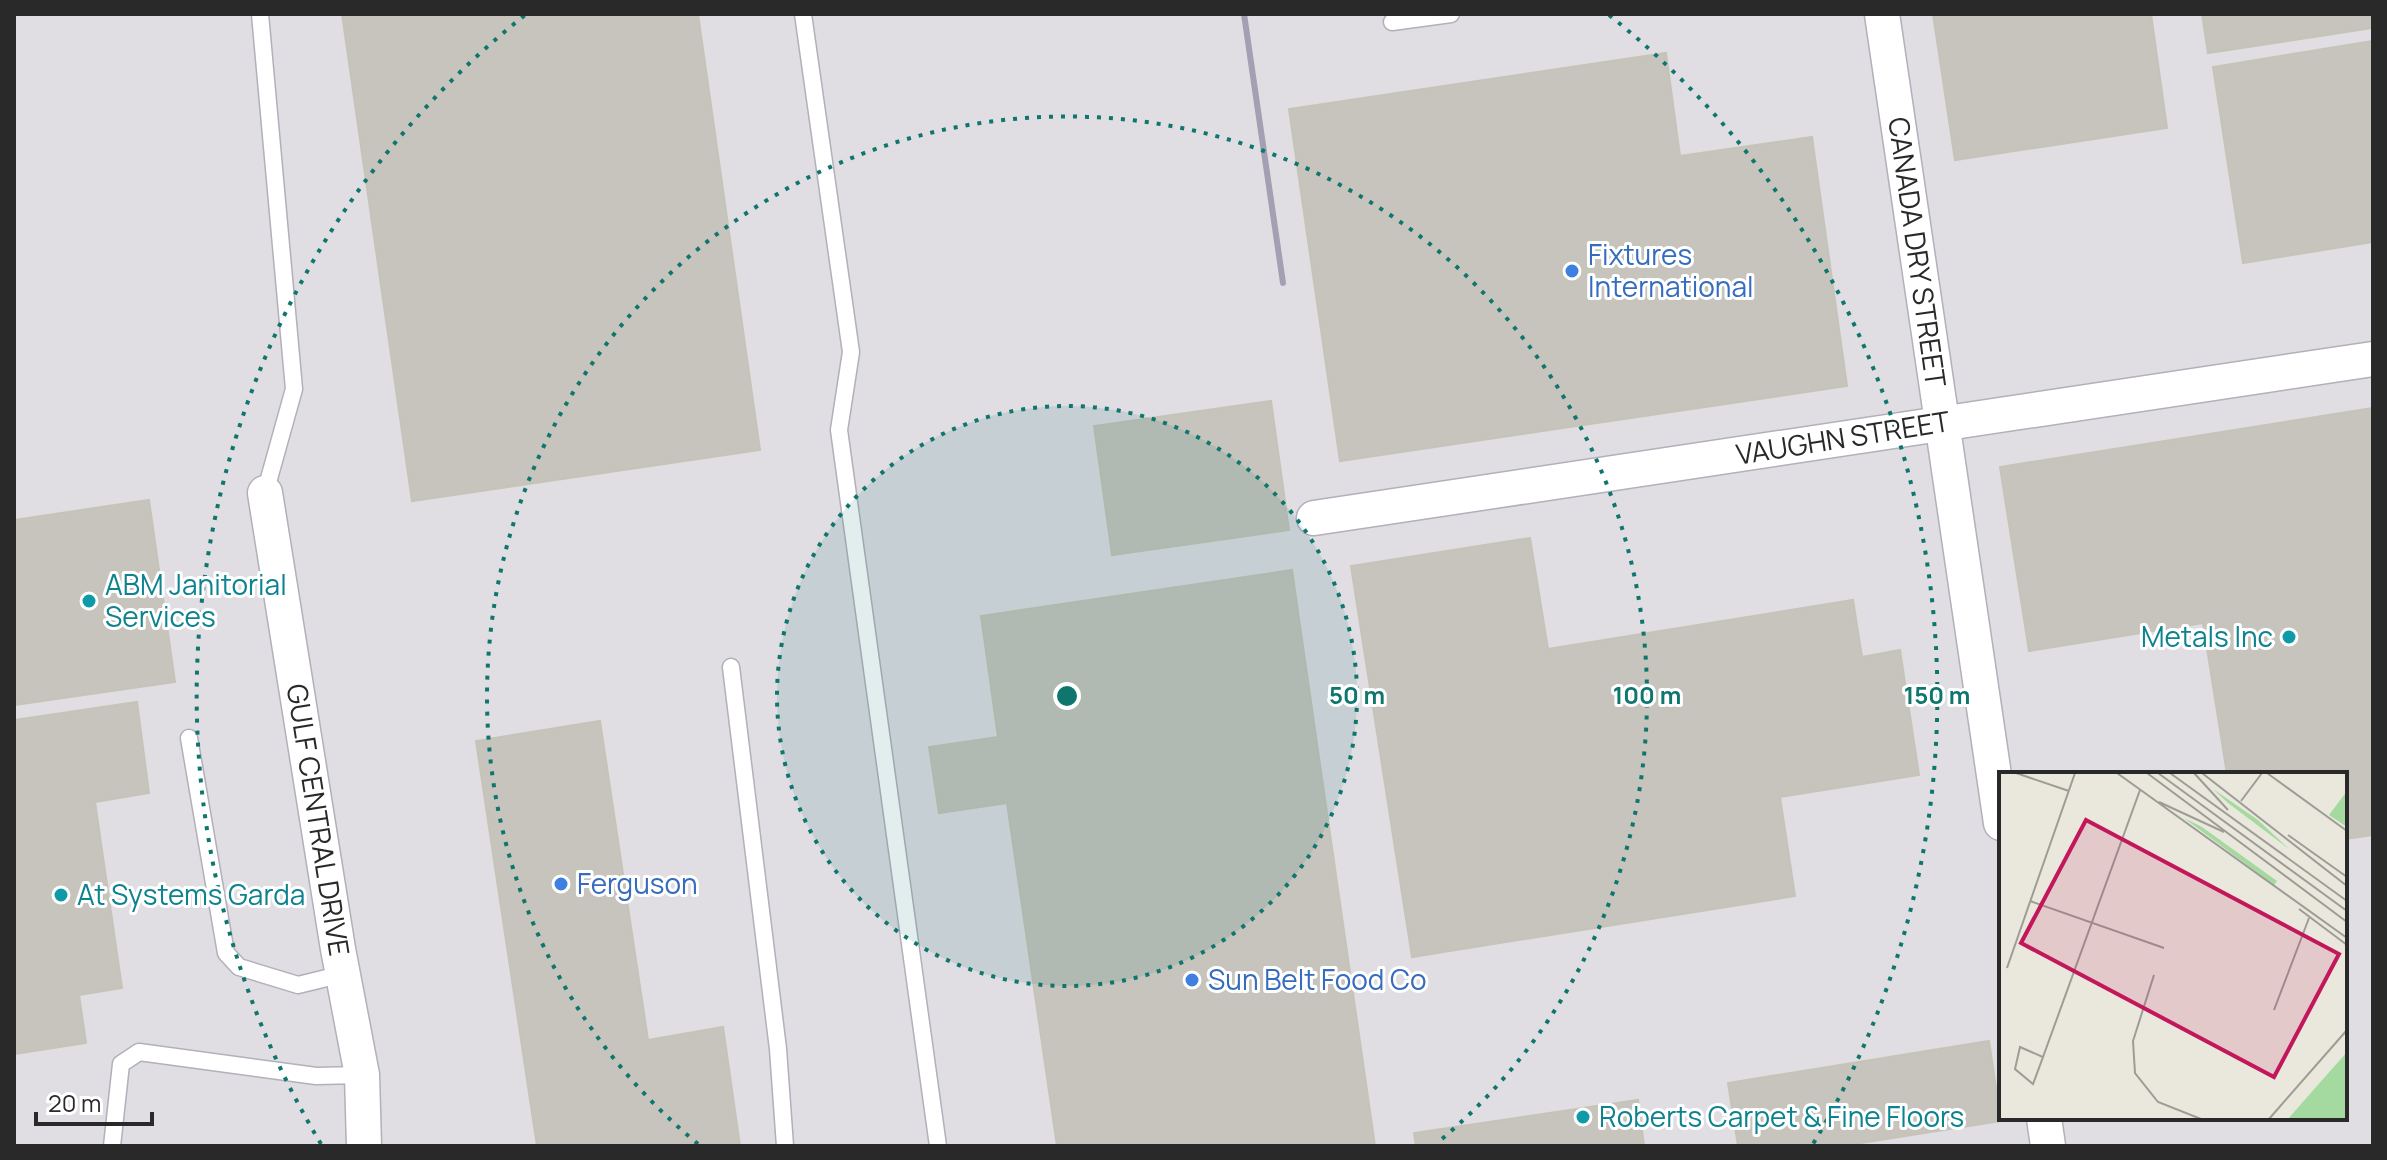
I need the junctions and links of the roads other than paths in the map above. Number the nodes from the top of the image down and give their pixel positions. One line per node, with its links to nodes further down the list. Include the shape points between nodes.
1 (260, 14): 8 (lane, via 294,389)
2 (803, 14): 19 (lane, via 851,352 839,430)
3 (1451, 14): 5 (lane)
4 (1882, 14): 7 (street, CANADA DRY STREET)
5 (1392, 22)
6 (2373, 359): 7 (street, VAUGHN STREET)
7 (1942, 423): 9 (street, VAUGHN STREET); 12 (street, CANADA DRY STREET)
8 (265, 493): 13 (street, GULF CENTRAL DRIVE)
9 (1314, 518)
10 (731, 667): 18 (lane)
11 (189, 738): 13 (lane, via 226,953 239,967 298,985)
12 (1999, 809)
13 (343, 974): 14 (street, GULF CENTRAL DRIVE)
14 (362, 1075): 16 (lane, via 316,1076 139,1052 121,1064); 17 (street, GULF CENTRAL DRIVE)
15 (2044, 1120): 20 (street)
16 (112, 1146)
17 (364, 1146)
18 (785, 1146)
19 (938, 1146)
20 (2048, 1146)

